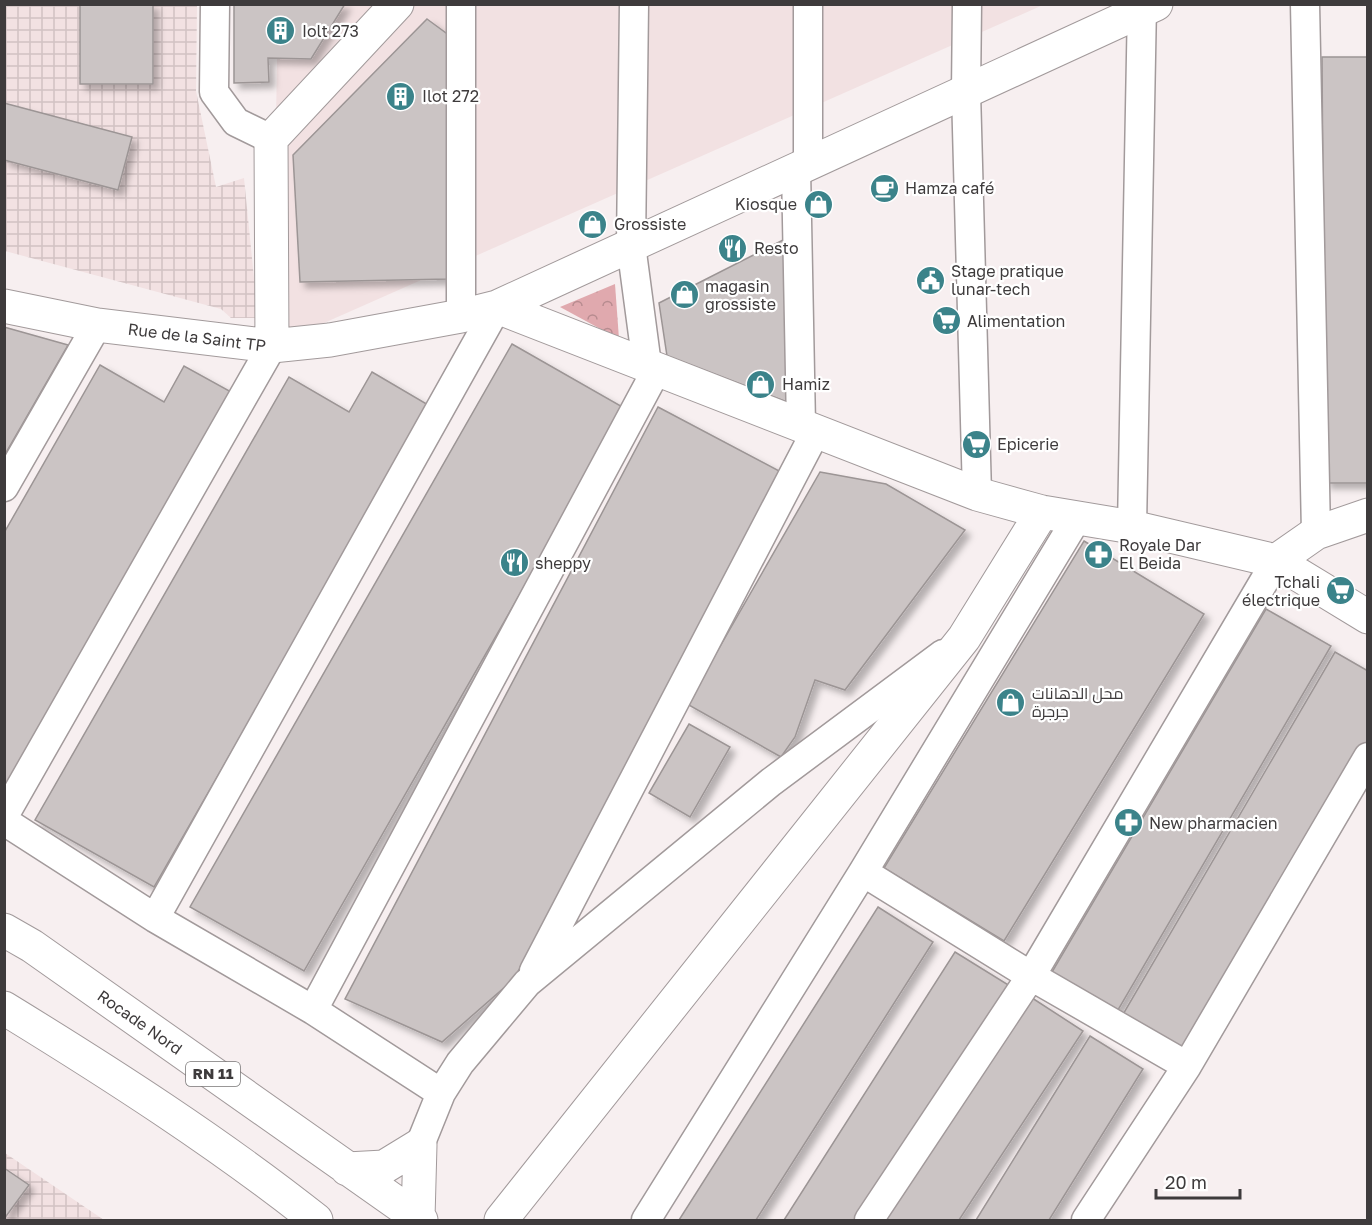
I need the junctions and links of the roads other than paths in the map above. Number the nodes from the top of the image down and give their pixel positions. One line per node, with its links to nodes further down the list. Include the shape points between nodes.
1 (215, 4): 10 (street, via 214,92 236,122)
2 (397, 4): 10 (main road)
3 (461, 4): 15 (street)
4 (634, 4): 12 (street)
5 (808, 4): 11 (street)
6 (967, 4): 9 (street)
7 (1305, 4): 26 (street)
8 (1147, 7): 9 (main road, Rue de la Saint TP); 25 (street)
9 (966, 92): 11 (main road, Rue de la Saint TP); 21 (street)
10 (271, 139): 17 (main road)
11 (802, 167): 12 (main road, Rue de la Saint TP); 19 (street)
12 (631, 245): 14 (main road, Rue de la Saint TP); 18 (street)
13 (4, 306): 16 (main road, Rue de la Saint TP)
14 (496, 307): 15 (main road, Rue de la Saint TP); 18 (main road); 34 (street)
15 (461, 316): 17 (main road, Rue de la Saint TP, via 330,340)
16 (97, 325): 17 (main road, Rue de la Saint TP); 20 (street)
17 (273, 346): 31 (street)
18 (652, 367): 19 (main road); 39 (street)
19 (809, 428): 21 (main road); 37 (street)
20 (4, 488)
21 (978, 494): 22 (main road)
22 (1042, 512): 24 (main road); 29 (main road)
23 (1368, 516): 26 (main road)
24 (1077, 518): 25 (main road); 33 (street)
25 (1132, 527): 27 (main road)
26 (1316, 534): 27 (main road)
27 (1276, 561): 28 (main road); 36 (street)
28 (1368, 617)
29 (964, 638): 37 (street, via 771,782); 46 (main road)
30 (1368, 757): 40 (street)
31 (4, 816)
32 (4, 821): 34 (street)
33 (862, 872): 36 (street); 47 (street)
34 (155, 918): 39 (street)
35 (4, 930): 43 (main road, Rocade Nord / RN 11, via 33,946)
36 (1032, 976): 40 (street); 48 (street)
37 (527, 984): 41 (street, via 460,1064)
38 (4, 1008): 45 (main road, via 273,1187)
39 (313, 1010): 41 (street)
40 (1186, 1066): 49 (street)
41 (441, 1093): 42 (street)
42 (420, 1145): 43 (main road, via 384,1167); 44 (main road)
43 (347, 1169): 44 (main road, Rocade Nord / RN 11)
44 (419, 1219)
45 (316, 1221)
46 (501, 1221)
47 (646, 1221)
48 (870, 1221)
49 (1086, 1221)

